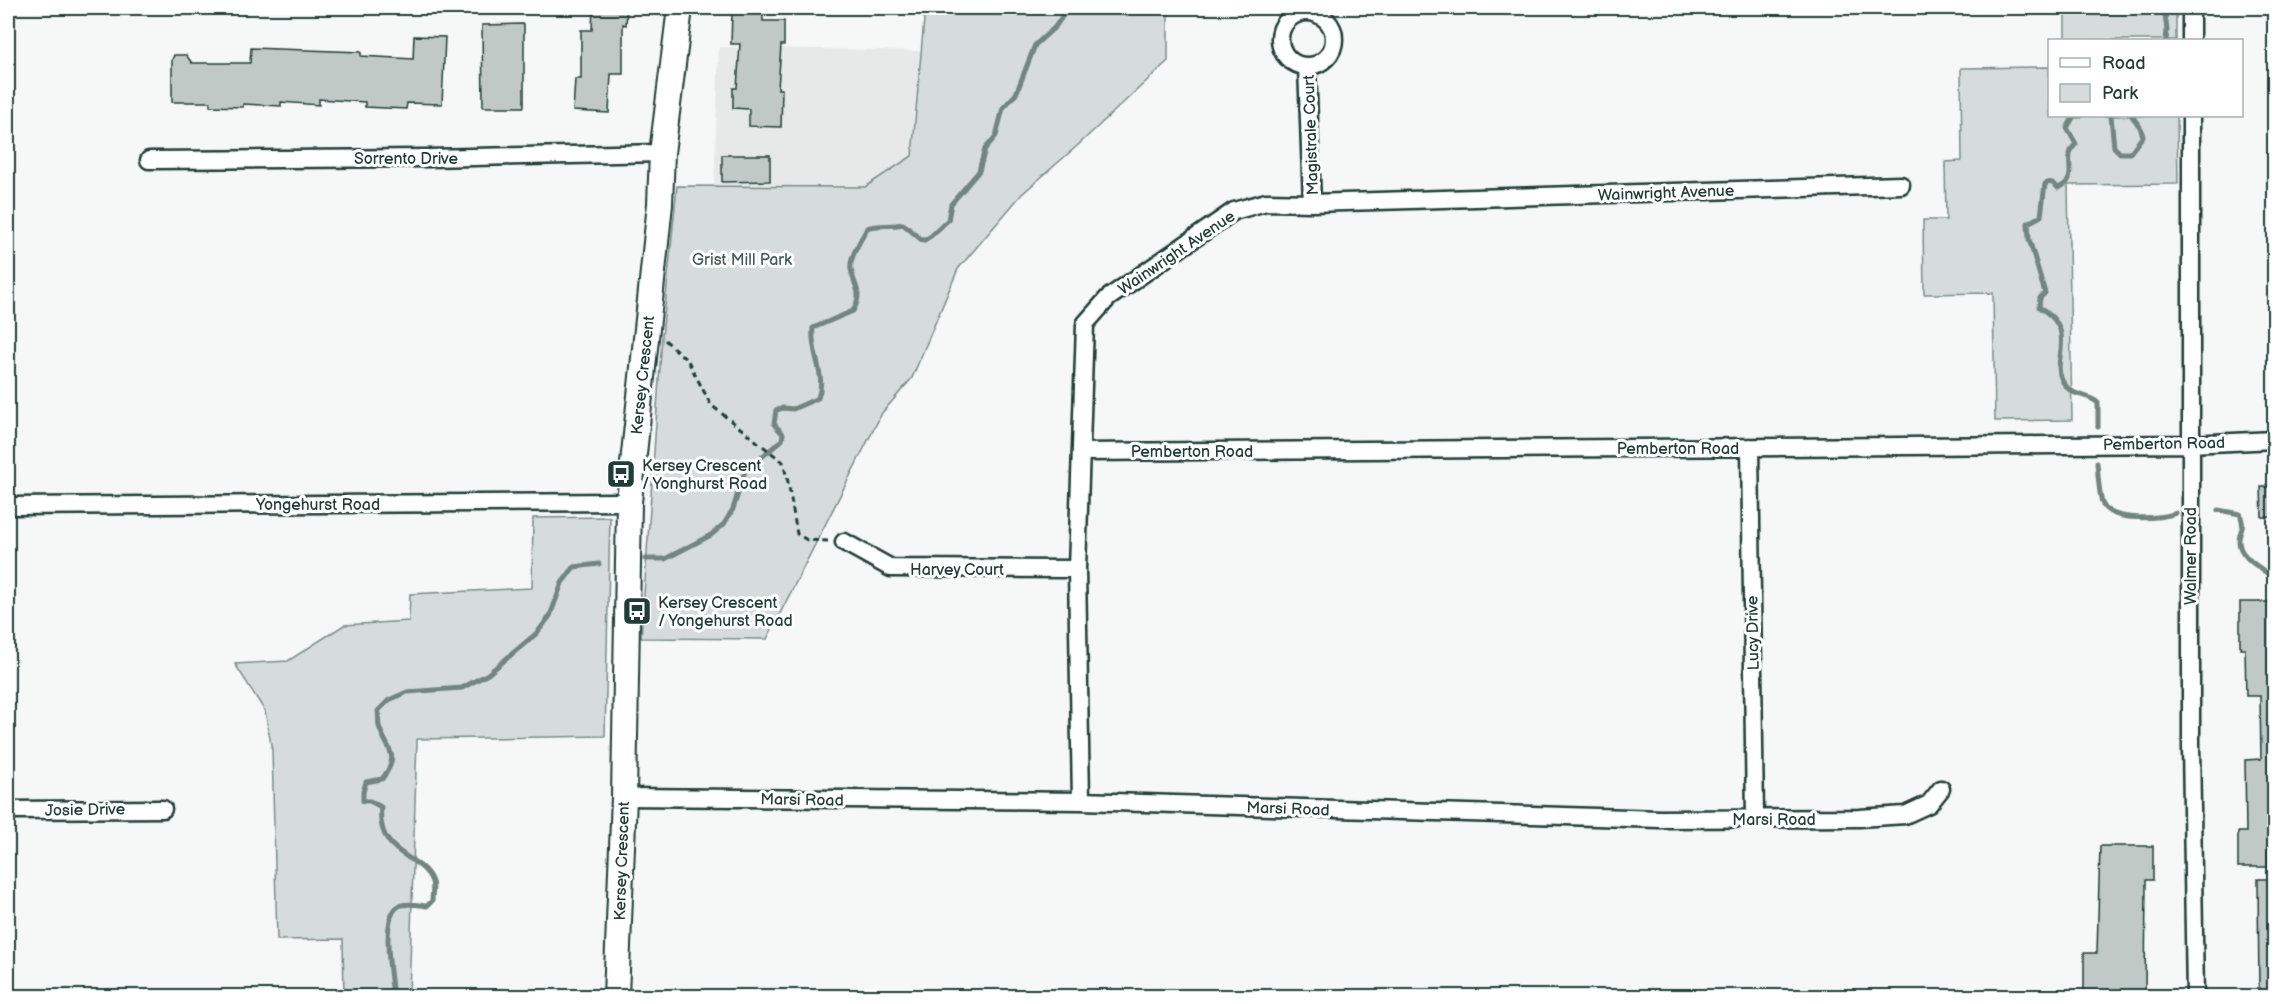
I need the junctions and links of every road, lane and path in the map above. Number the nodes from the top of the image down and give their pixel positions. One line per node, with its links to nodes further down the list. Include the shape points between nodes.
1 (680, 8): 6 (street, Kersey Crescent)
2 (2191, 8): 3 (street)
3 (2191, 39)
4 (1307, 66): 9 (street, Magistrale Court)
5 (2191, 117): 12 (street, Walmer Road)
6 (662, 153): 7 (street, Sorrento Drive); 15 (street, Kersey Crescent)
7 (149, 160)
8 (1901, 185): 9 (street, Wainwright Avenue)
9 (1312, 203): 14 (street, Wainwright Avenue, via 1266,202 1234,211 1108,298 1085,324)
10 (662, 338): 17 (path, via 687,361 711,405 783,462 797,534 807,540)
11 (2274, 440): 12 (street, Pemberton Road)
12 (2190, 444): 13 (street, Pemberton Road); 26 (street, Walmer Road)
13 (1750, 447): 14 (street, Pemberton Road); 24 (street, Lucy Drive)
14 (1082, 452): 18 (street, Wainwright Avenue)
15 (629, 502): 16 (street, Yongehurst Road); 20 (street, Kersey Crescent)
16 (8, 506)
17 (844, 542): 18 (street, Harvey Court, via 891,568)
18 (1077, 569): 21 (street, Wainwright Avenue)
19 (1941, 789): 24 (street, Marsi Road, via 1929,804 1905,815)
20 (624, 797): 21 (street, Marsi Road); 25 (street, Kersey Crescent)
21 (1081, 801): 24 (street, Marsi Road)
22 (163, 809): 23 (street, Josie Drive)
23 (8, 810)
24 (1755, 819)
25 (616, 996)
26 (2195, 996)

